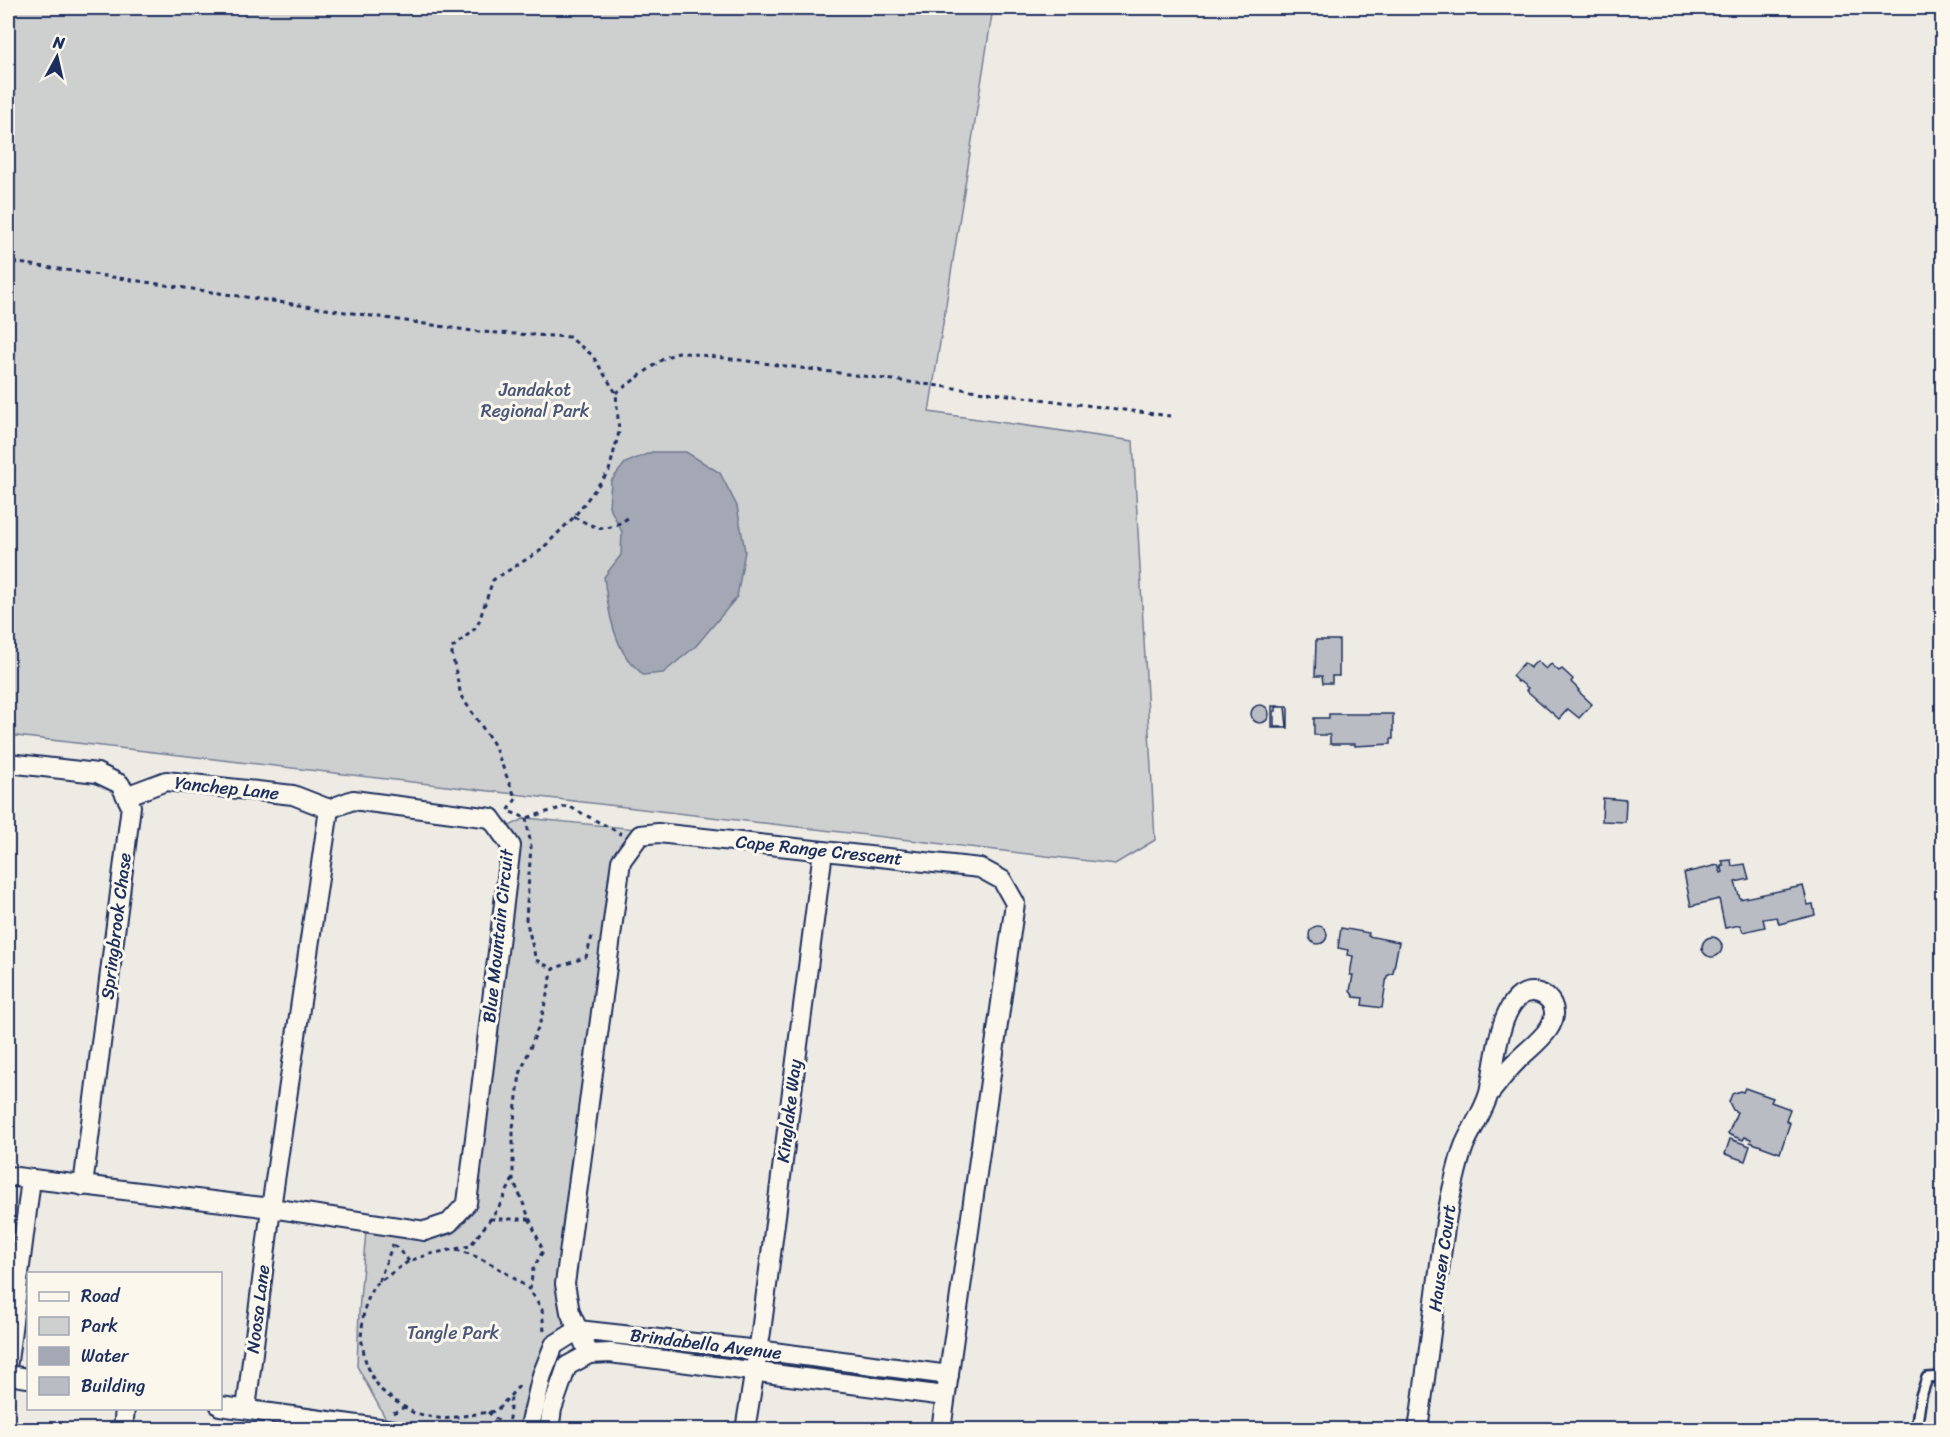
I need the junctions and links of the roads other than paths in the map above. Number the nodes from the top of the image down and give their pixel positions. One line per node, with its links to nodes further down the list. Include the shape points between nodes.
1 (8, 763): 2 (street, via 97,773 120,784)
2 (126, 796): 3 (street, Yanchep Lane, via 166,781 293,795); 8 (street, Springbrook Chase, via 131,806)
3 (329, 809): 9 (street); 9 (street, Blue Mountain Circuit, via 353,800 490,818 511,846 467,1203 449,1223 425,1231)
4 (823, 851): 10 (street, Cape Range Crescent, via 658,833 640,835 621,861 566,1284 570,1312); 11 (street, Kinglake Way); 16 (street, Cape Range Crescent, via 980,868 1002,880 1015,903)
5 (1489, 1094): 5 (street, Hausen Court, via 1552,1022 1554,1009 1540,993 1521,995 1510,1010 1497,1042); 30 (street, Hausen Court, via 1463,1148 1453,1186)
6 (8, 1176): 7 (street, Blue Mountain Circuit)
7 (31, 1179): 8 (street, Blue Mountain Circuit); 13 (street)
8 (83, 1186): 9 (street, Blue Mountain Circuit)
9 (271, 1208): 21 (street, Noosa Lane)
10 (578, 1329): 11 (street, Brindabella Avenue); 12 (street, Cape Range Crescent); 26 (street, via 554,1345 542,1375)
11 (758, 1350): 14 (street, Kinglake Way); 16 (street, Brindabella Avenue)
12 (589, 1353): 14 (street, Brindabella Avenue); 27 (street, via 567,1366)
13 (8, 1361)
14 (754, 1372): 19 (street, Brindabella Avenue); 28 (street, Kinglake Way)
15 (8, 1375): 18 (street)
16 (949, 1375): 19 (street, Cape Range Crescent)
17 (1942, 1377): 31 (lane, via 1927,1378)
18 (27, 1378)
19 (945, 1396): 29 (street, Cape Range Crescent)
20 (222, 1406): 21 (street)
21 (246, 1409): 23 (street)
22 (125, 1410): 24 (street)
23 (335, 1425): 25 (street)
24 (123, 1430)
25 (394, 1430)
26 (529, 1430)
27 (549, 1430)
28 (745, 1430)
29 (941, 1430)
30 (1418, 1430)
31 (1916, 1430)

